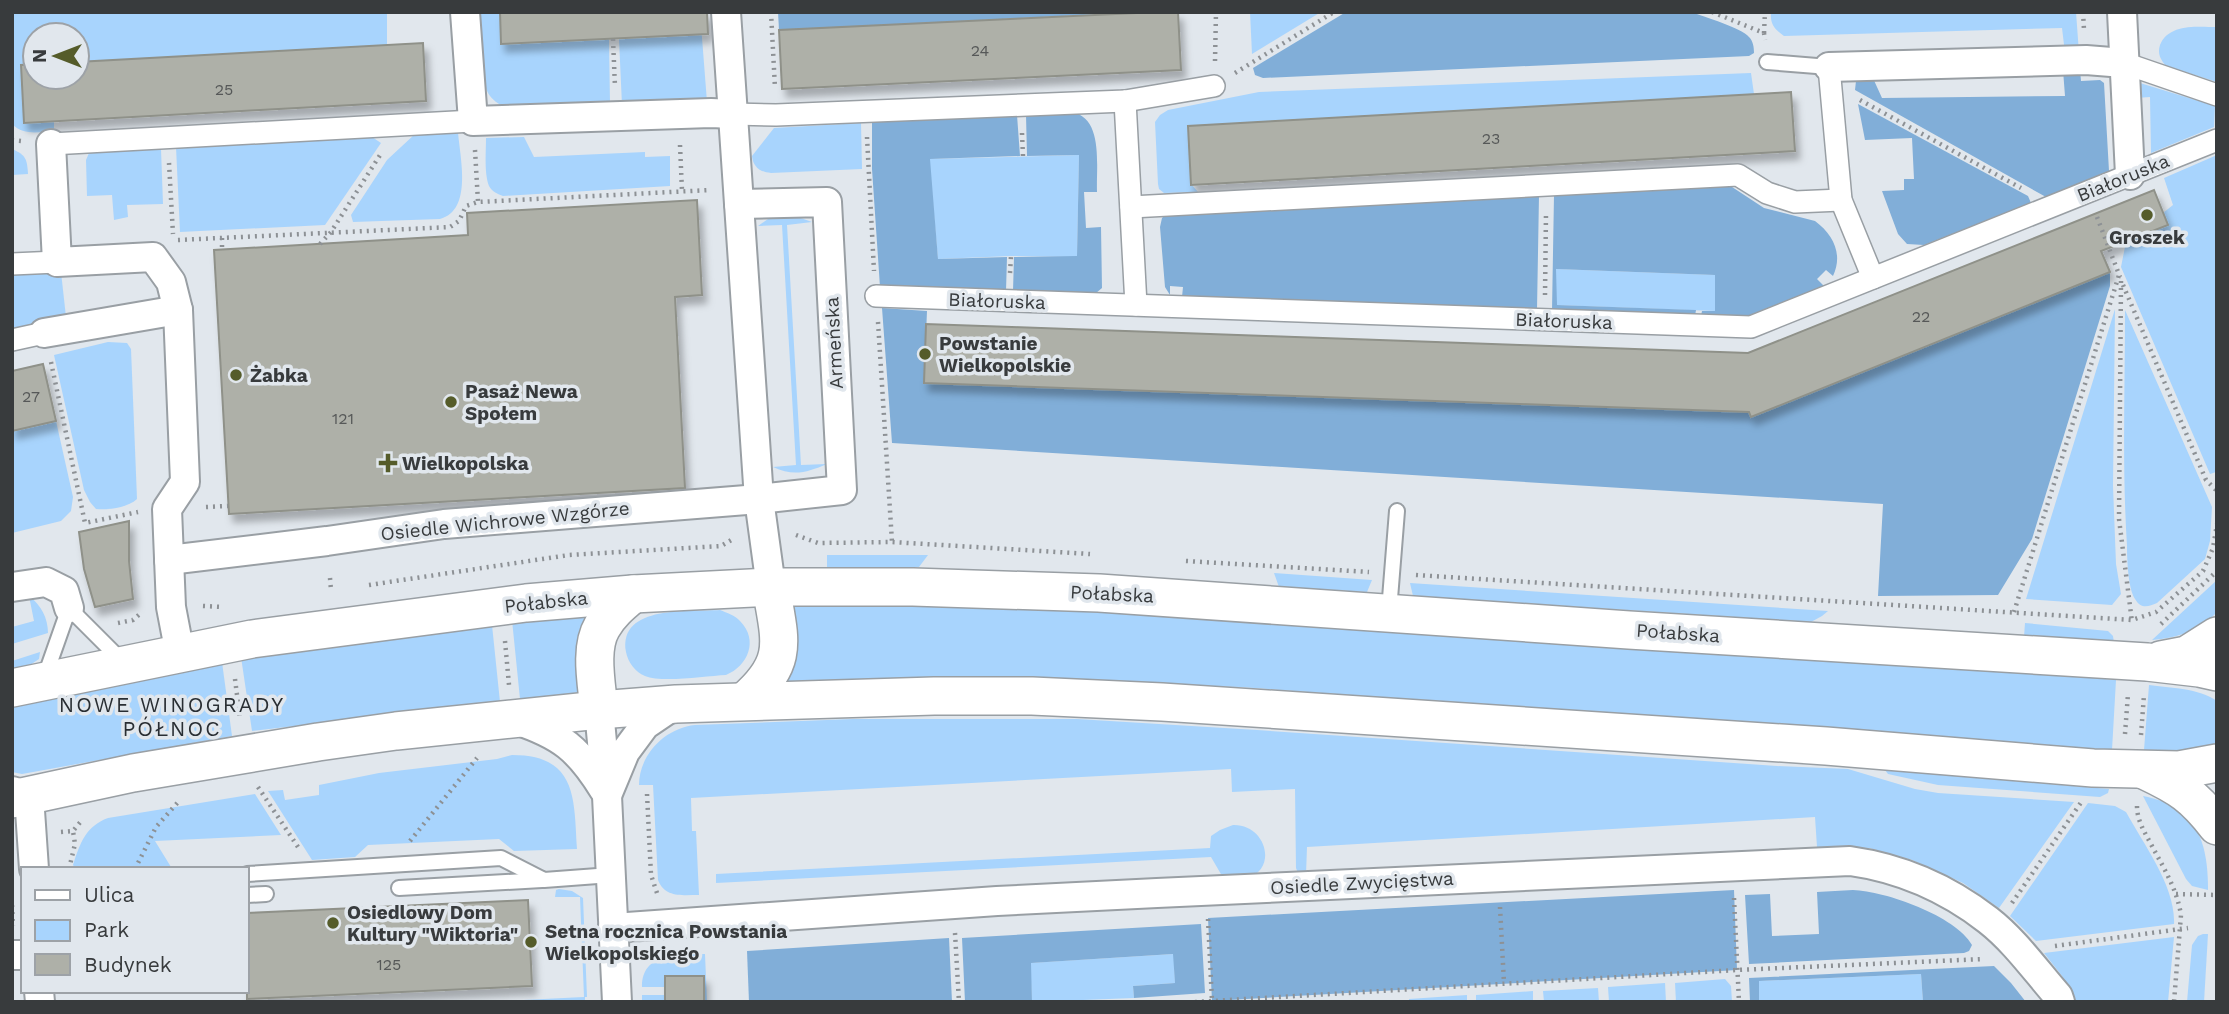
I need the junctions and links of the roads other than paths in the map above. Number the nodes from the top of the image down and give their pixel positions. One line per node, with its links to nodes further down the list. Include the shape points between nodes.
1 (464, 12): 11 (street)
2 (726, 12): 10 (street)
3 (2122, 12): 5 (street)
4 (1767, 62): 6 (lane)
5 (2124, 62): 6 (street); 8 (street); 14 (street)
6 (1829, 75): 15 (street)
7 (1214, 86): 9 (street)
8 (2217, 95)
9 (1125, 102): 10 (street); 17 (street)
10 (733, 114): 11 (street); 16 (street)
11 (473, 121): 13 (street)
12 (2217, 140): 14 (street, Białoruska)
13 (51, 144): 18 (street)
14 (2130, 175): 20 (street, Białoruska)
15 (1841, 200): 17 (street, via 1795,202 1767,193 1738,175); 20 (street)
16 (739, 204): 26 (street); 26 (street, Armeńska, via 827,202 842,490)
17 (1131, 207): 22 (street)
18 (57, 262): 19 (street); 23 (street, via 153,257 171,282)
19 (12, 264)
20 (1873, 278): 22 (street, Białoruska, via 1751,327)
21 (876, 296): 22 (street, Białoruska)
22 (1136, 306)
23 (178, 310): 24 (street); 28 (street, via 185,482 167,509)
24 (44, 333): 25 (street)
25 (12, 340)
26 (759, 499): 28 (street, Osiedle Wichrowe Wzgórze, via 444,524); 30 (street)
27 (1397, 510): 33 (lane)
28 (169, 560): 35 (street)
29 (12, 587): 32 (street, via 46,582 64,591)
30 (771, 587): 31 (street, Połabska); 33 (street, Połabska, via 1099,593); 40 (street, via 780,643 776,666)
31 (633, 594): 35 (street, Połabska, via 526,603); 43 (street, via 601,629 596,654)
32 (69, 608): 37 (lane); 39 (lane)
33 (1389, 612): 36 (street, Połabska)
34 (2217, 636): 36 (street, via 2187,655)
35 (180, 654): 37 (street, Połabska)
36 (2140, 662): 38 (street, Połabska)
37 (125, 664): 39 (street, Połabska)
38 (2217, 672)
39 (21, 687)
40 (745, 701): 42 (street); 45 (street, via 1032,696 1162,702)
41 (511, 704): 43 (street); 46 (street); 47 (street, via 564,741 589,765)
42 (676, 704): 43 (street); 47 (street, via 645,725 625,752)
43 (599, 710): 47 (street)
44 (2217, 763): 45 (street, via 2179,770)
45 (2132, 769): 48 (street, via 2173,784 2199,803)
46 (18, 795): 49 (street)
47 (607, 796): 51 (street)
48 (2217, 826)
49 (34, 867)
50 (248, 874): 52 (lane, via 501,858)
51 (611, 875): 52 (lane); 56 (street)
52 (544, 880): 53 (lane)
53 (399, 888)
54 (266, 894): 55 (lane)
55 (248, 895)
56 (613, 929): 57 (street); 58 (street, Osiedle Zwycięstwa, via 1103,895 1850,861 1906,875 1949,894 1990,921)
57 (617, 1002)
58 (2060, 1002)

